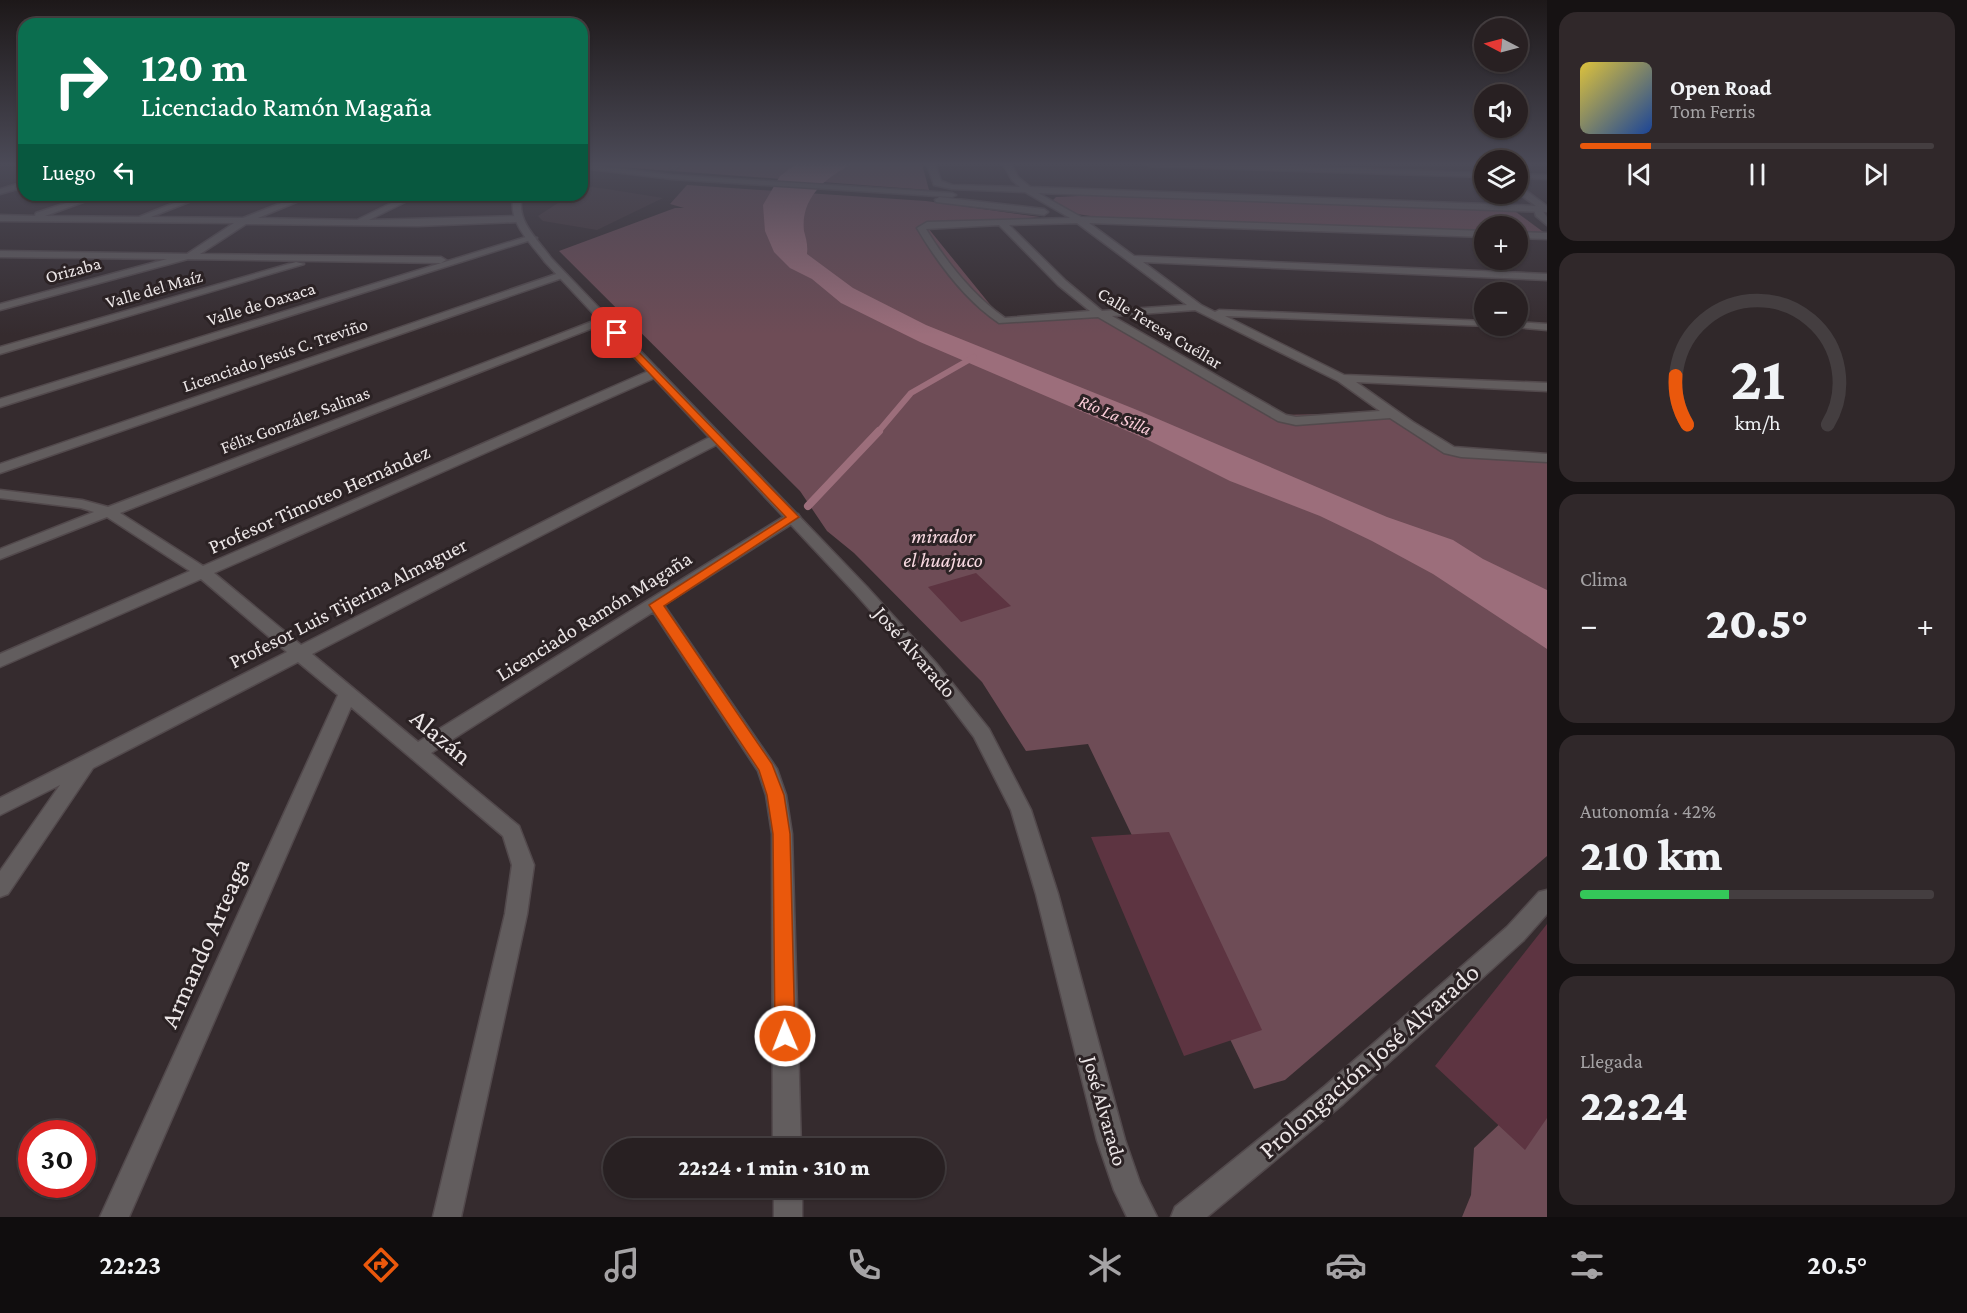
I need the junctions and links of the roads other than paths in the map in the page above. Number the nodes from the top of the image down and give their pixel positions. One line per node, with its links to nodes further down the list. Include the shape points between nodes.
1 (221, 221): 2 (street)
2 (244, 221): 9 (street); 16 (street)
3 (357, 221): 9 (street)
4 (499, 221): 9 (street)
5 (520, 221): 14 (street, José Alvarado)
6 (1019, 221): 10 (street)
7 (1080, 221): 19 (street)
8 (1166, 221): 11 (street)
9 (354, 222)
10 (1001, 222): 27 (street, Calle Teresa Cuéllar); 27 (street, via 922,226 922,230 981,302 1003,321)
11 (1474, 234)
12 (1528, 235): 13 (street)
13 (1547, 236)
14 (532, 238): 18 (street, Valle de Oaxaca); 20 (street, José Alvarado)
15 (0, 254): 16 (street)
16 (190, 256): 17 (street); 23 (street, Orizaba)
17 (318, 258): 18 (street); 32 (street, Valle del Maíz)
18 (457, 260): 36 (street, Valle de Oaxaca)
19 (1130, 260): 21 (street); 25 (street)
20 (562, 275): 28 (street, José Alvarado); 40 (street, Licenciado Jesús C. Treviño)
21 (1547, 276)
22 (0, 295): 23 (street)
23 (42, 296): 24 (street, Orizaba)
24 (0, 307)
25 (1197, 307): 26 (street); 27 (street)
26 (1212, 313): 29 (street); 34 (street)
27 (1100, 314): 37 (street, Calle Teresa Cuéllar, via 1289,421)
28 (604, 320): 33 (street, José Alvarado); 42 (street, Félix González Salinas)
29 (1474, 324)
30 (1528, 326): 31 (street)
31 (1547, 327)
32 (0, 351)
33 (655, 373): 38 (street, José Alvarado); 45 (street, Profesor Timoteo Hernández)
34 (1342, 378): 35 (street); 37 (street)
35 (1547, 387)
36 (0, 403)
37 (1391, 414): 39 (street, via 1456,452)
38 (717, 439): 43 (street, José Alvarado); 47 (street, Profesor Luis Tijerina Almaguer)
39 (1547, 458)
40 (0, 469)
41 (0, 494): 42 (street, Alazán, via 82,504)
42 (109, 512): 44 (street, Félix González Salinas); 45 (street, Alazán)
43 (793, 517): 46 (street, Licenciado Ramón Magaña); 57 (street, José Alvarado, via 958,701 1005,775 1021,810 1047,894)
44 (0, 554)
45 (204, 573): 47 (street, Alazán); 48 (street, Profesor Timoteo Hernández)
46 (656, 605): 50 (street, Licenciado Ramón Magaña); 55 (street, via 766,768 776,795 782,834)
47 (300, 653): 49 (street, Alazán); 51 (street, Profesor Luis Tijerina Almaguer)
48 (0, 661)
49 (348, 693): 50 (street, Alazán); 58 (street, Armando Arteaga)
50 (417, 752): 59 (street, Alazán, via 512,832 523,865 516,914)
51 (86, 763): 52 (street, Profesor Luis Tijerina Almaguer); 53 (street)
52 (0, 807)
53 (0, 888)
54 (1547, 899): 62 (street, Prolongación José Alvarado, via 1515,934 1334,1095)
55 (787, 1138)
56 (788, 1198): 60 (street)
57 (1128, 1204): 61 (street, José Alvarado)
58 (114, 1217)
59 (447, 1217)
60 (788, 1217)
61 (1143, 1217)
62 (1185, 1217)

